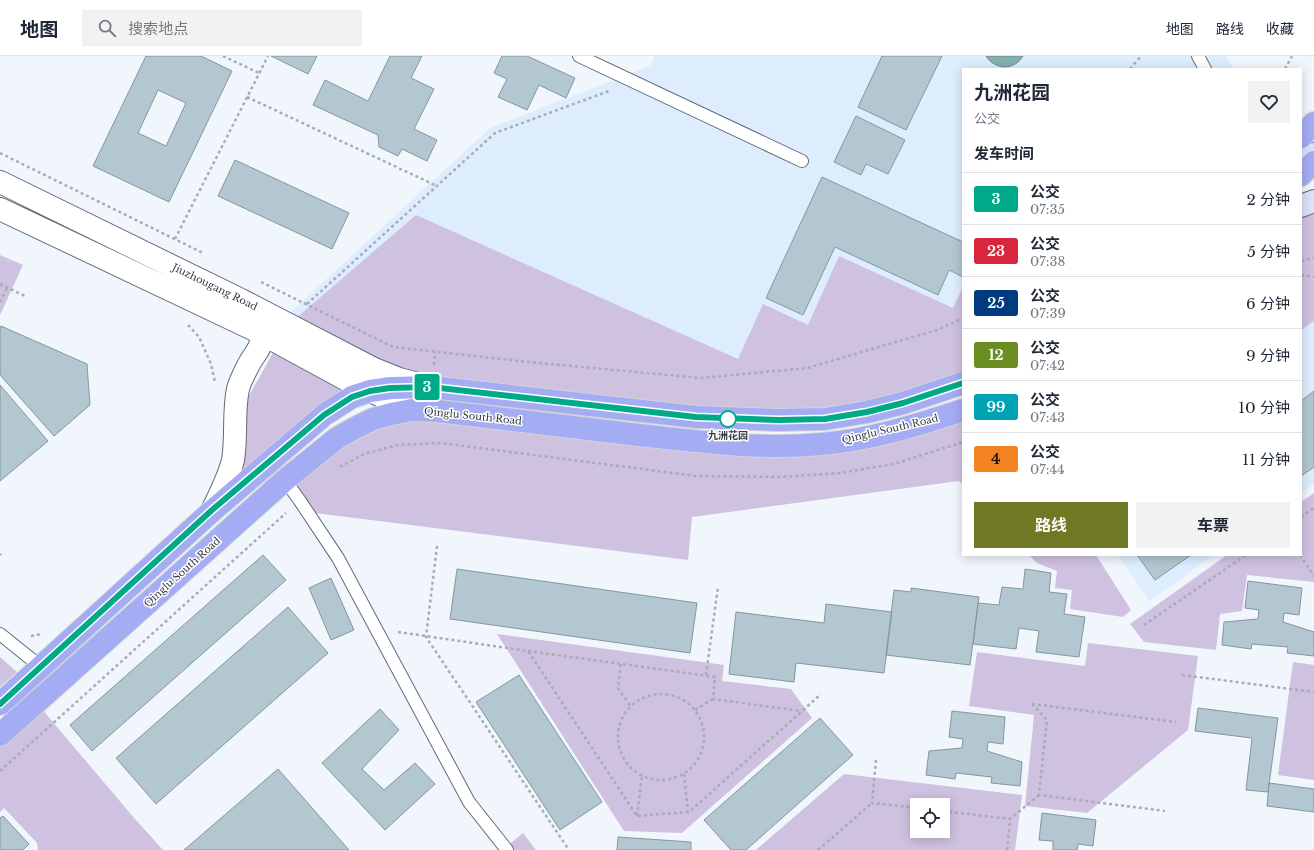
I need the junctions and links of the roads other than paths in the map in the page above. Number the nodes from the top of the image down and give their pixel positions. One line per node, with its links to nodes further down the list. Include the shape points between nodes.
1 (579, 56): 8 (lane)
2 (1198, 56): 3 (lane)
3 (1204, 68)
4 (1314, 123): 5 (highway)
5 (1302, 136)
6 (1314, 154): 7 (main road)
7 (1302, 156)
8 (802, 160)
9 (1314, 162): 10 (highway)
10 (1302, 174)
11 (0, 182): 17 (street, Jiuzhougang Road, via 241,300 374,369 399,379)
12 (1314, 201): 13 (main road)
13 (1302, 206)
14 (0, 209): 15 (street)
15 (257, 331): 18 (street); 22 (street, via 262,340 260,349 249,364 236,401 233,460)
16 (962, 383): 17 (highway, via 867,412 825,419 779,420 696,417)
17 (431, 387): 18 (highway)
18 (370, 391): 19 (street); 22 (highway, via 352,397 324,415)
19 (412, 410): 20 (highway, Qinglu South Road, via 724,445 778,447 824,444 867,437); 21 (highway, Qinglu South Road, via 373,419 355,428 337,438)
20 (962, 410)
21 (285, 480): 26 (highway, Qinglu South Road); 27 (lane, via 338,558 469,802)
22 (212, 510): 24 (highway)
23 (4, 637): 24 (lane)
24 (41, 667): 25 (highway)
25 (0, 704)
26 (0, 735)
27 (507, 850)

